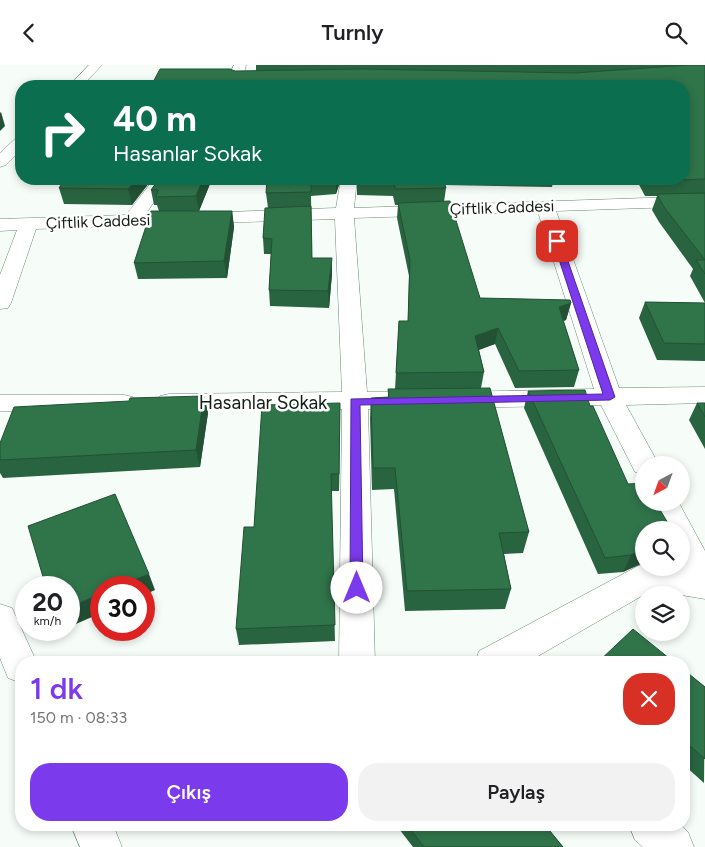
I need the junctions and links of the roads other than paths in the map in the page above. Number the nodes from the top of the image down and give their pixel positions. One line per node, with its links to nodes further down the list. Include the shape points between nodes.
1 (96, 65): 2 (street)
2 (81, 80)
3 (15, 147): 4 (street)
4 (0, 162)
5 (158, 185): 10 (street)
6 (348, 185): 9 (street)
7 (705, 201): 8 (street, Çiftlik Caddesi)
8 (545, 206): 9 (street, Çiftlik Caddesi); 15 (street)
9 (344, 213): 10 (street, Çiftlik Caddesi); 16 (street)
10 (132, 220): 11 (street, Çiftlik Caddesi)
11 (30, 224): 12 (street, Çiftlik Caddesi); 13 (street)
12 (0, 225)
13 (0, 303)
14 (705, 395): 15 (street, Hasanlar Sokak)
15 (610, 397): 16 (street, Hasanlar Sokak); 18 (street)
16 (355, 401): 17 (street, Hasanlar Sokak); 23 (street)
17 (0, 403)
18 (640, 456)
19 (690, 552): 20 (street)
20 (705, 581)
21 (705, 585): 24 (street, via 649,576)
22 (0, 619): 25 (street)
23 (357, 656)
24 (505, 656)
25 (15, 663)
26 (94, 831): 28 (street)
27 (656, 831): 29 (street)
28 (101, 847)
29 (673, 847)

